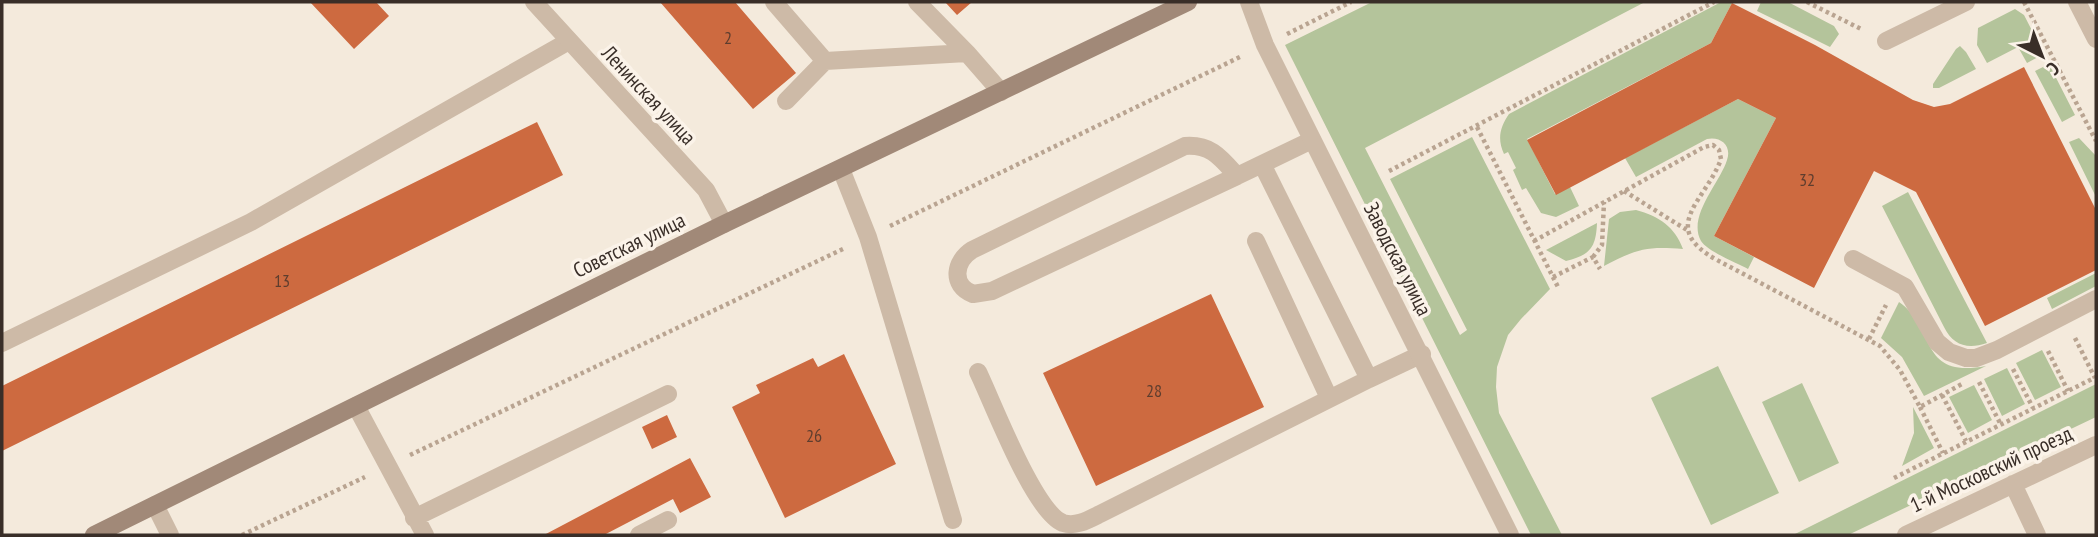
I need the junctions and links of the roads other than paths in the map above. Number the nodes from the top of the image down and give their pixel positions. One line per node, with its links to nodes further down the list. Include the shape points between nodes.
1 (534, 2): 9 (street, Ленинская улица)
2 (774, 2): 12 (street)
3 (917, 2): 11 (street)
4 (1188, 2): 13 (main road, Советская улица)
5 (1249, 2): 15 (street, Заводская улица)
6 (1966, 2): 10 (street)
7 (2077, 2): 8 (street)
8 (2096, 40)
9 (569, 41): 19 (street, Ленинская улица, via 706,190); 23 (street, via 251,222)
10 (1886, 41)
11 (967, 53): 12 (street); 13 (street)
12 (825, 61): 14 (street)
13 (1001, 92): 17 (main road, Советская улица)
14 (786, 101)
15 (1312, 140): 16 (street); 24 (street, Заводская улица)
16 (1262, 164): 18 (street); 26 (street)
17 (841, 169): 19 (main road, Советская улица); 35 (street, via 868,237)
18 (1237, 176): 18 (street, via 1209,149 1185,146 972,250 959,262 960,284 973,294 992,291)
19 (723, 224): 29 (main road, Советская улица)
20 (1256, 241): 28 (street)
21 (1853, 259): 22 (street, via 1898,282 1909,292 1937,342 1966,358 1997,351)
22 (2096, 299)
23 (2, 343)
24 (1422, 354): 26 (street); 40 (street, Заводская улица)
25 (978, 372): 28 (street, via 1035,493 1054,517 1070,524 1100,514)
26 (1369, 379): 28 (street)
27 (668, 394): 33 (street)
28 (1329, 398)
29 (356, 406): 32 (main road, Советская улица); 33 (street)
30 (2096, 445): 31 (street, 1-й Московский проезд)
31 (2012, 484): 41 (street, 1-й Московский проезд); 42 (street)
32 (155, 505): 36 (main road, Советская улица); 37 (street)
33 (414, 518): 38 (street)
34 (668, 520): 39 (street)
35 (953, 520)
36 (94, 535)
37 (170, 535)
38 (425, 535)
39 (639, 535)
40 (1510, 535)
41 (1906, 535)
42 (2037, 535)

